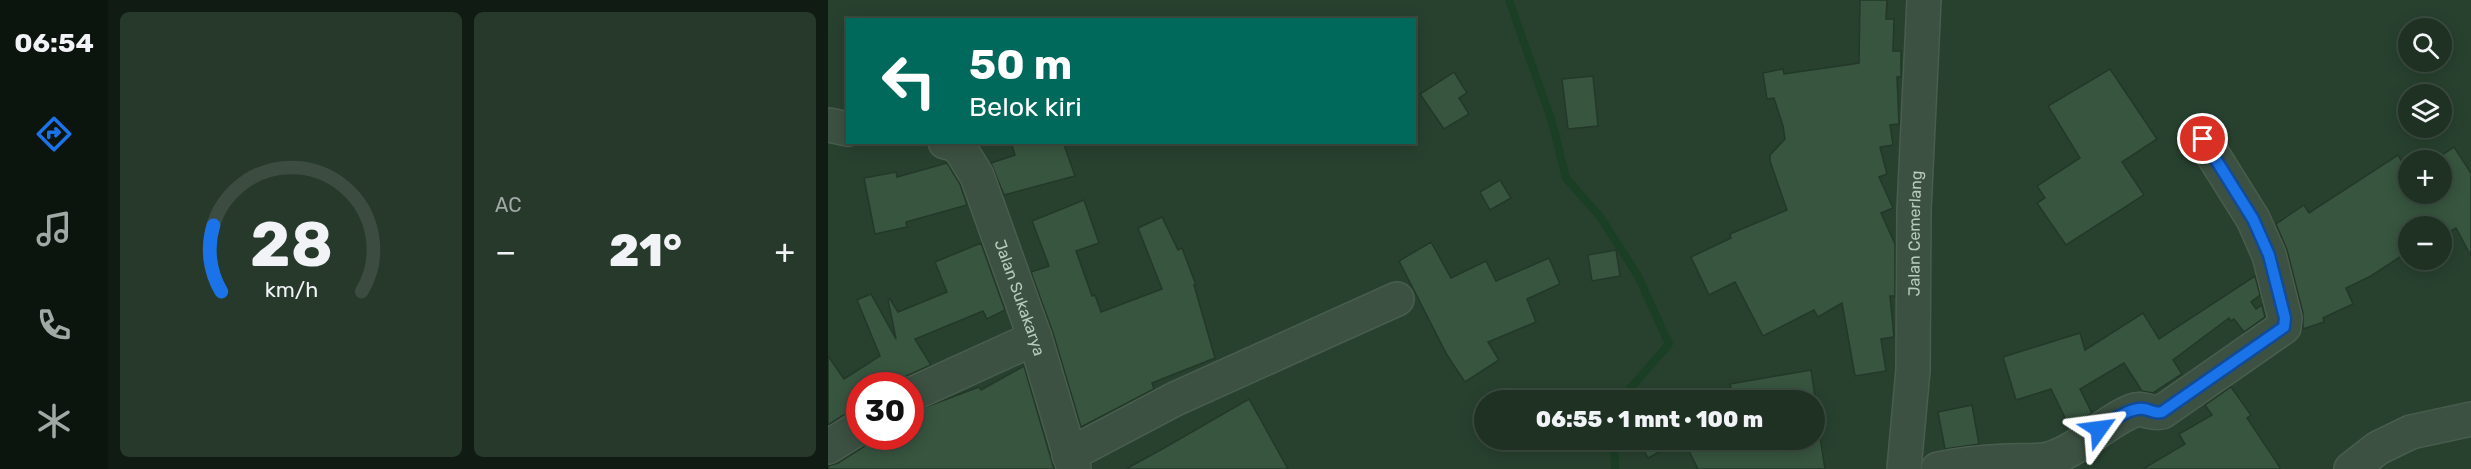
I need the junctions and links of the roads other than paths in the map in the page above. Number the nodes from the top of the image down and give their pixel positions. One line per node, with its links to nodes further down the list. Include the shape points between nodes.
1 (1924, 0): 13 (street, Jalan Cemerlang, via 1914,210 1913,370)
2 (828, 125): 3 (street)
3 (846, 129)
4 (2203, 139): 14 (street, via 2253,219 2272,266 2284,327 2162,412 2134,410 2059,455 2046,460 1969,462)
5 (954, 144): 7 (street, Jalan Sukakarya, via 977,176)
6 (1397, 299): 12 (street, via 1175,399)
7 (1035, 338): 8 (street); 12 (street, Jalan Sukakarya)
8 (924, 389)
9 (2471, 419): 15 (street, via 2410,432 2378,448)
10 (846, 436): 11 (street)
11 (828, 447)
12 (1072, 462)
13 (1904, 469)
14 (1938, 469)
15 (2351, 469)

